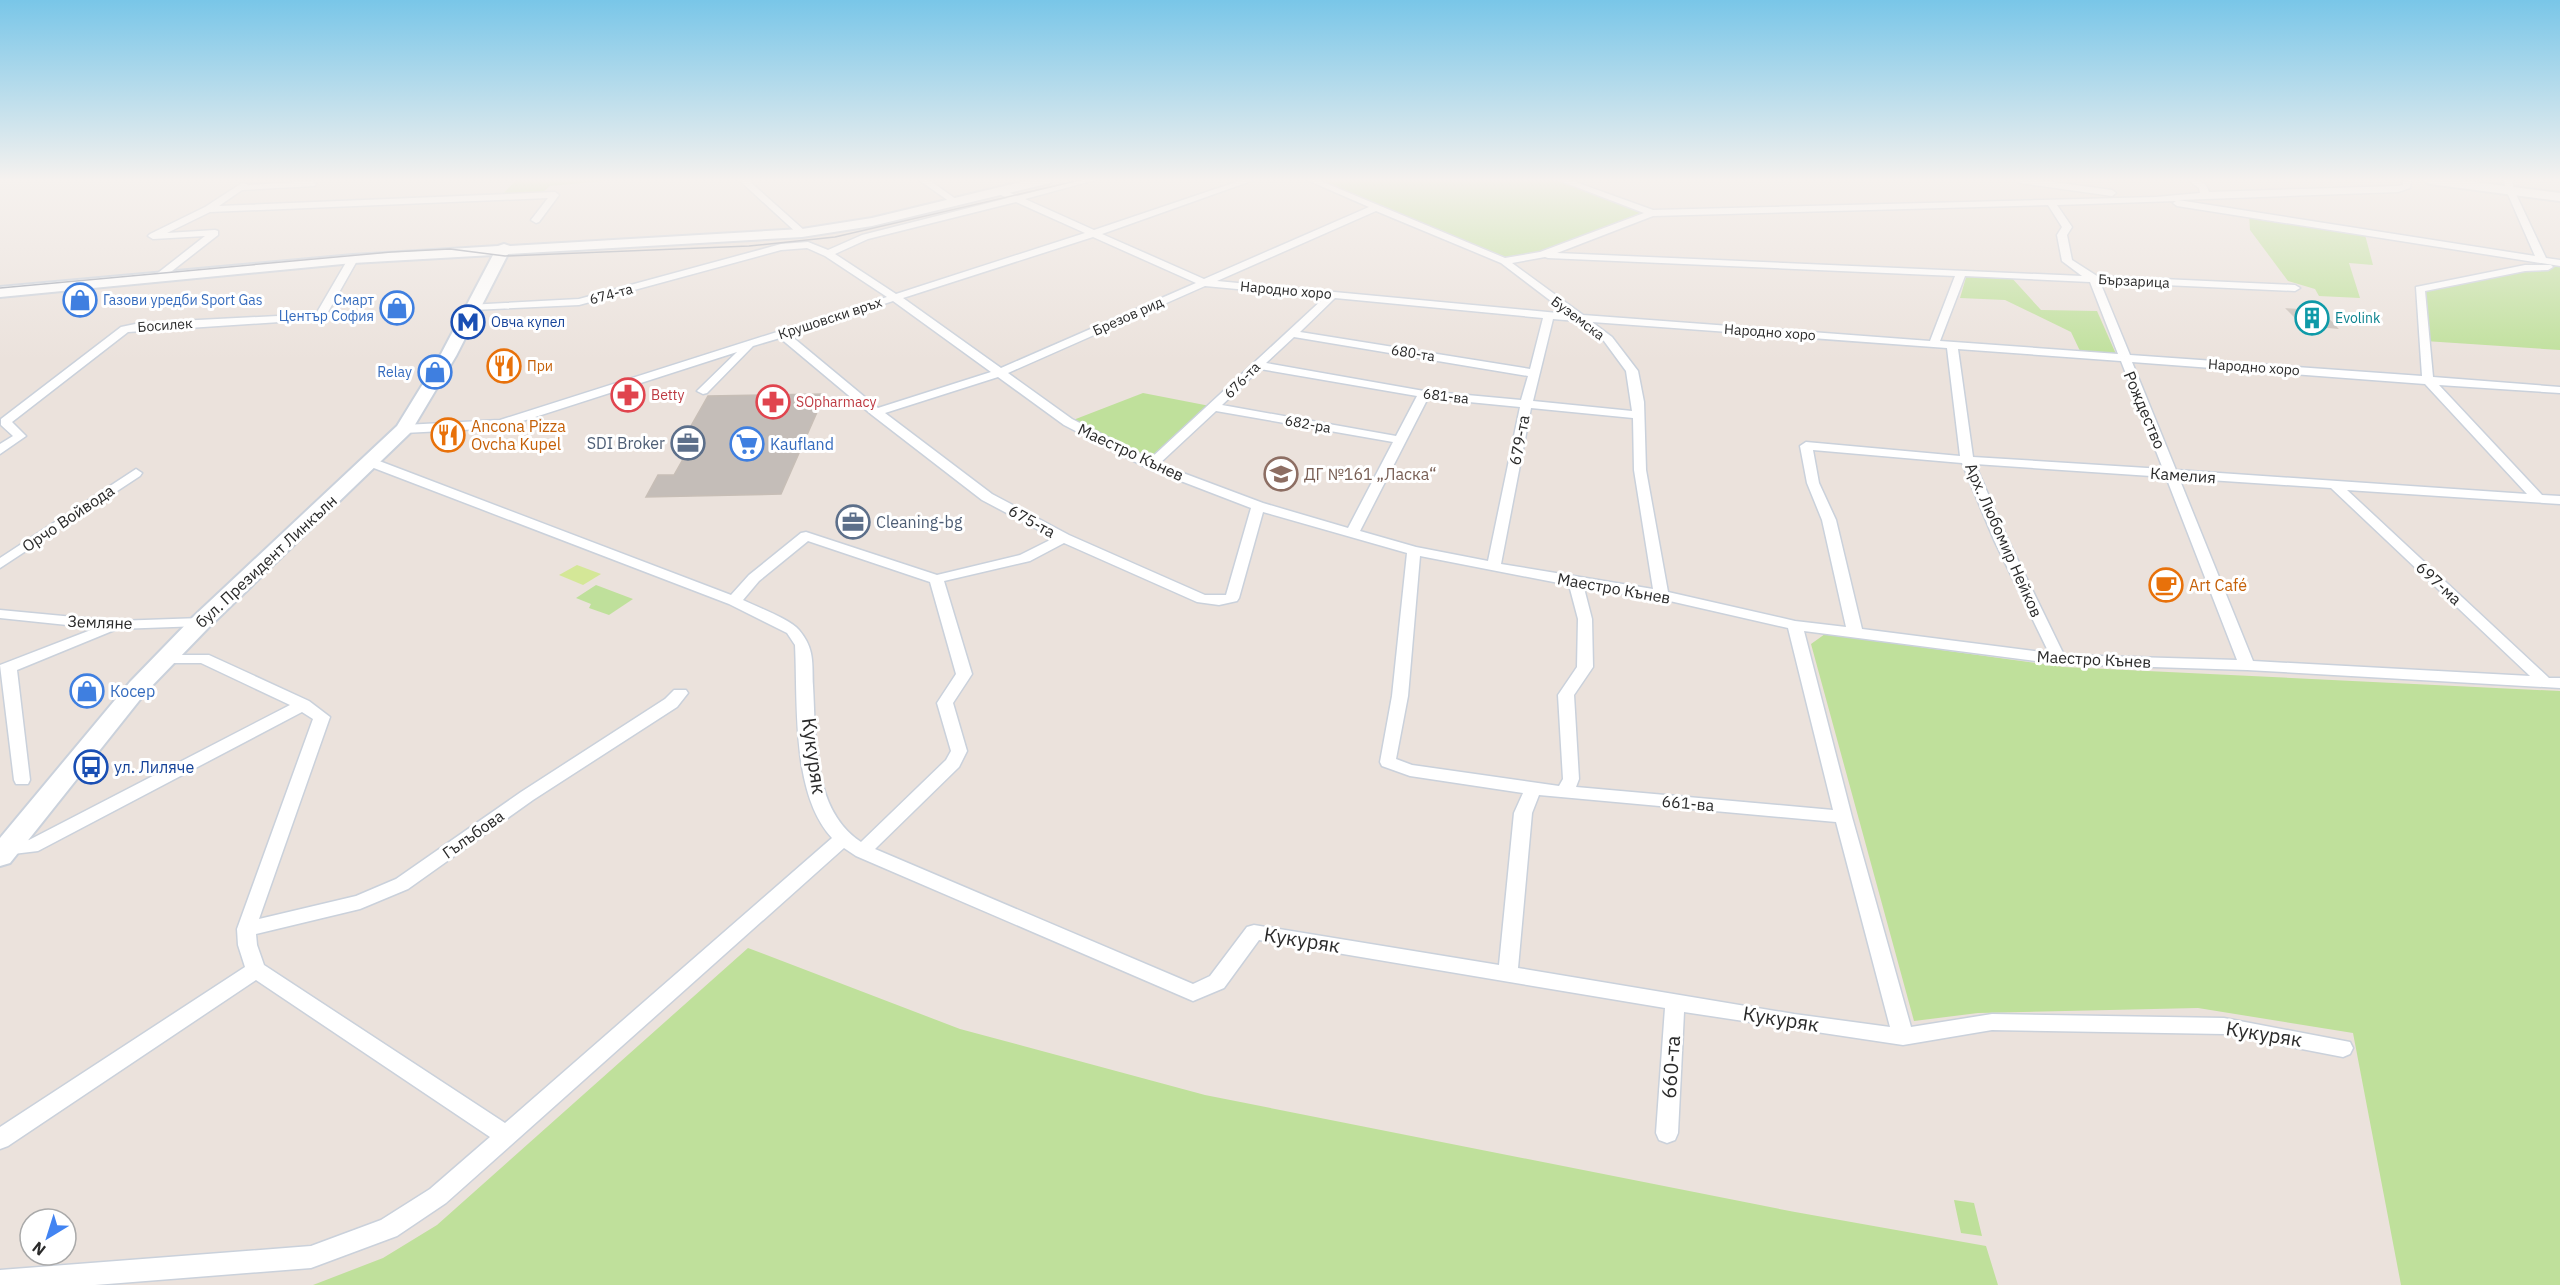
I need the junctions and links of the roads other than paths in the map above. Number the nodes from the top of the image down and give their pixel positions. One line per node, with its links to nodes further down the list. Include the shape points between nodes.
1 (206, 240): 23 (street)
2 (664, 240): 12 (main road)
3 (859, 240): 14 (street)
4 (1071, 240): 29 (street, Крушовски връх)
5 (1108, 240): 25 (street, Народно хоро)
6 (1302, 240): 25 (street, Брезов рид)
7 (1453, 240): 19 (street, Буземска)
8 (1581, 240): 15 (street)
9 (2063, 240): 24 (street, via 2067,261)
10 (2413, 240): 18 (street)
11 (2533, 240): 18 (street)
12 (504, 248): 13 (main road); 21 (main road, бул. Президент Линкълн)
13 (451, 252): 17 (main road); 21 (main road, via 482,258)
14 (828, 254): 16 (street, Маестро Кънев, via 816,247 797,245); 29 (street, Маестро Кънев)
15 (1542, 255): 19 (street); 22 (street, Бързарица)
16 (746, 256): 30 (street, 674-та, via 579,302)
17 (353, 259): 23 (main road); 50 (street, Босилек, via 320,317 125,329)
18 (2542, 260): 20 (street)
19 (1504, 261): 32 (street, Буземска)
20 (2560, 264): 42 (street, via 2420,289)
21 (494, 266): 30 (main road, бул. Президент Линкълн)
22 (1961, 273): 24 (street, Бързарица); 35 (street)
23 (159, 276): 27 (main road)
24 (2094, 279): 26 (street, Бързарица); 38 (street, Рождество)
25 (1204, 283): 28 (street, Народно хоро); 41 (street, Брезов рид)
26 (2295, 288)
27 (0, 292)
28 (1333, 295): 31 (street, Народно хоро); 34 (street, 676-та)
29 (894, 296): 33 (street, Крушовски връх); 41 (street, Маестро Кънев)
30 (472, 306): 51 (main road, бул. Президент Линкълн, via 448,356)
31 (1549, 315): 32 (street, Народно хоро); 40 (street, 679-та)
32 (1578, 318): 35 (street, Народно хоро); 49 (street, Буземска, via 1608,339 1632,371 1638,402)
33 (782, 333): 36 (street, Крушовски връх); 48 (street, 675-та)
34 (1292, 333): 39 (street, 676-та); 40 (street, 680-та)
35 (1934, 344): 37 (street, Народно хоро)
36 (750, 345): 44 (street); 51 (street, Крушовски връх, via 501,424)
37 (1952, 345): 38 (street, Народно хоро); 54 (street, Арх. Любомир Нейков)
38 (2123, 357): 42 (street, Народно хоро); 58 (street, Рождество)
39 (1257, 365): 45 (street, 681-ва); 47 (street, 676-та)
40 (1533, 372): 46 (street, 679-та)
41 (999, 373): 48 (street, Брезов рид); 56 (street, Маестро Кънев, via 1068,422)
42 (2428, 380): 43 (street, Народно хоро); 60 (street)
43 (2560, 390)
44 (704, 391)
45 (1424, 393): 46 (street, 681-ва); 52 (street)
46 (1526, 405): 49 (street, 681-ва); 67 (street, 679-та)
47 (1215, 407): 52 (street, 682-ра); 56 (street, 676-та)
48 (876, 412): 64 (street, 675-та, via 987,496)
49 (1636, 415): 70 (street, Буземска, via 1640,470)
50 (2, 427): 53 (street, via 20,436)
51 (404, 429): 55 (main road, бул. Президент Линкълн)
52 (1400, 440): 63 (street)
53 (0, 450)
54 (1967, 460): 58 (street, Камелия); 76 (street, Камелия, via 1806,446 1813,483 1829,520); 78 (street, Арх. Любомир Нейков)
55 (370, 462): 71 (street, Кукуряк); 73 (main road, бул. Президент Линкълн)
56 (1151, 465): 62 (street, Маестро Кънев)
57 (136, 472): 66 (street, Орчо Войвода)
58 (2172, 474): 59 (street, Камелия); 79 (street, Рождество)
59 (2334, 484): 60 (street, Камелия); 81 (street, 697-ма)
60 (2539, 499): 61 (street, Камелия)
61 (2560, 500)
62 (1258, 506): 63 (street, Маестро Кънев); 64 (street, 675-та, via 1232,598 1219,601 1202,599)
63 (1352, 534): 65 (street, Маестро Кънев)
64 (1064, 538): 68 (street, via 1025,558)
65 (1414, 551): 67 (street, Маестро Кънев); 85 (street, 661-ва, via 1400,696 1388,762 1410,770)
66 (0, 564)
67 (1494, 566): 69 (street, Маестро Кънев)
68 (936, 579): 71 (street, via 806,536 754,578); 89 (street, via 964,674 945,703 959,751 953,763)
69 (1575, 582): 70 (street, Маестро Кънев); 86 (street, via 1585,619 1585,667 1566,694 1571,779)
70 (1661, 595): 75 (street, Маестро Кънев)
71 (734, 601): 88 (street, Кукуряк, via 792,630 802,645 813,775 824,816)
72 (0, 614): 74 (street, Земляне)
73 (201, 622): 74 (street, Земляне); 77 (main road, бул. Президент Линкълн)
74 (116, 625): 80 (street)
75 (1795, 625): 76 (street, Маестро Кънев); 87 (street)
76 (1855, 632): 78 (street, Маестро Кънев)
77 (166, 658): 83 (street, via 204,658); 90 (main road, бул. Президент Линкълн, via 110,718)
78 (2059, 659): 79 (street, Маестро Кънев)
79 (2247, 665): 81 (street, Маестро Кънев)
80 (4, 669): 84 (street)
81 (2553, 682)
82 (680, 693): 91 (street, Гълъбова, via 671,703 382,895)
83 (303, 705): 90 (street, via 32,846); 91 (street, via 319,714 322,722)
84 (22, 780)
85 (1533, 789): 86 (street, 661-ва); 93 (street, via 1523,813)
86 (1565, 792): 87 (street, 661-ва)
87 (1843, 816): 95 (street)
88 (842, 840): 89 (street, Кукуряк); 98 (street)
89 (862, 850): 93 (street, Кукуряк, via 1193,993 1217,982 1254,932)
90 (3, 853)
91 (246, 929): 92 (street, via 246,949)
92 (256, 970): 98 (street); 99 (street)
93 (1508, 975): 94 (street, Кукуряк)
94 (1675, 1002): 95 (street, Кукуряк); 97 (street, 660-та)
95 (1903, 1037): 96 (street, Кукуряк, via 1992,1022 2224,1026)
96 (2343, 1048)
97 (1666, 1132)
98 (506, 1136): 100 (street, via 438,1196 388,1228 311,1257)
99 (0, 1138)
100 (0, 1281)

